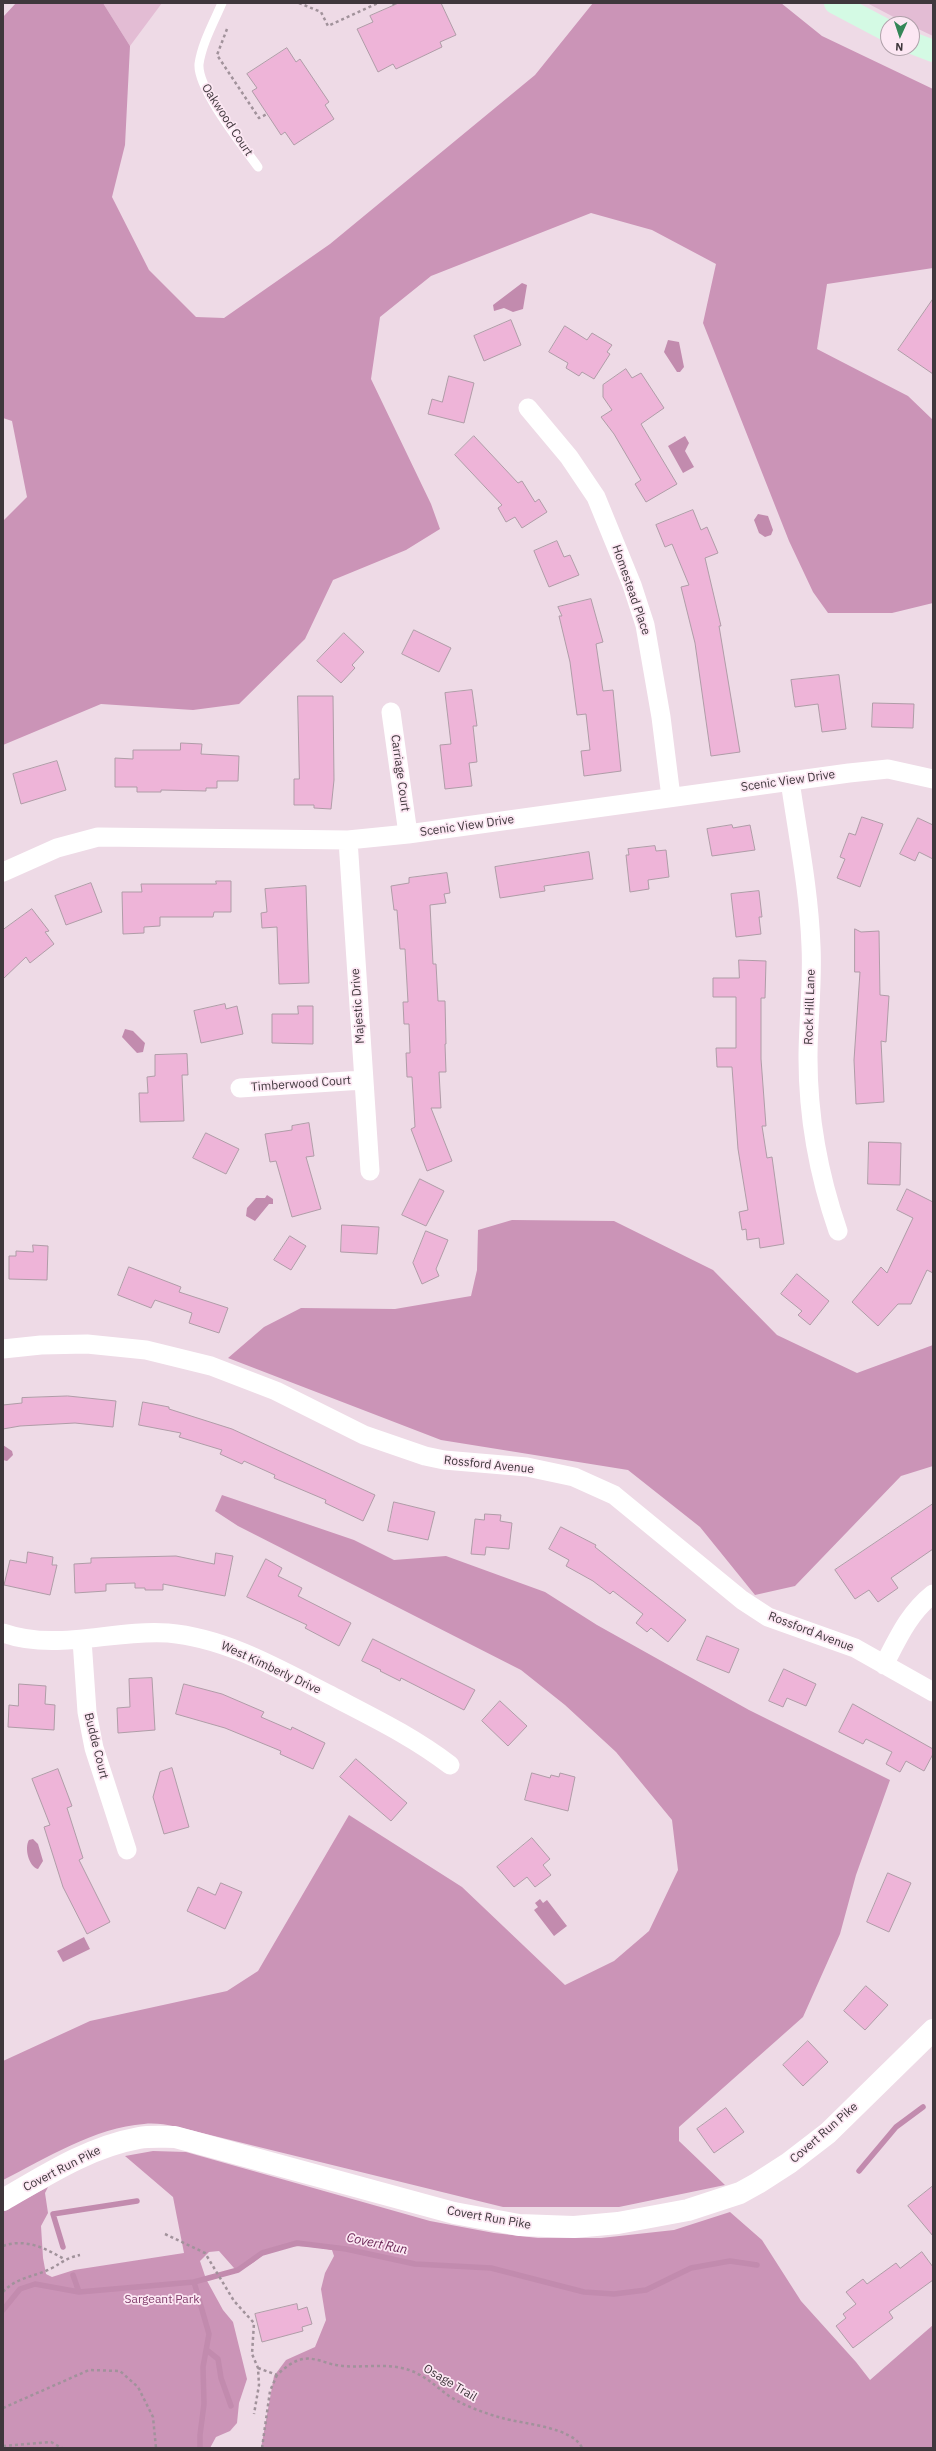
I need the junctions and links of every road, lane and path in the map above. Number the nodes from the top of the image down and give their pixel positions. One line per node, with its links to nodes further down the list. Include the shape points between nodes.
1 (222, 3): 10 (lane, Oakwood Court, via 202,52 199,65 201,79 215,105)
2 (300, 3): 3 (path, via 320,12 328,26)
3 (378, 3)
4 (835, 3): 6 (main road)
5 (229, 25): 9 (path, via 217,55 259,118)
6 (880, 27)
7 (920, 46): 8 (main road)
8 (933, 51)
9 (267, 114)
10 (258, 167)
11 (528, 408): 15 (street, Homestead Place, via 596,498 632,585 645,625 661,717)
12 (391, 712): 16 (street, Carriage Court)
13 (933, 779): 14 (street, Scenic View Drive, via 888,769)
14 (790, 781): 15 (street, Scenic View Drive); 22 (street, Rock Hill Lane, via 808,900 811,946 808,1057 811,1109 818,1157)
15 (671, 798): 16 (street, Scenic View Drive)
16 (408, 834): 17 (street, Scenic View Drive)
17 (348, 840): 18 (street, Scenic View Drive, via 98,837 57,848); 19 (street, Majestic Drive)
18 (3, 872)
19 (363, 1080): 20 (street, Timberwood Court); 21 (street, Majestic Drive)
20 (240, 1088)
21 (370, 1171)
22 (838, 1231)
23 (3, 1349): 27 (street, Rossford Avenue, via 87,1344 146,1350 211,1366 276,1391 375,1440 425,1456 527,1467 574,1477 614,1495 742,1600 768,1617 855,1648)
24 (933, 1594): 27 (street, via 915,1609 906,1622)
25 (3, 1633): 26 (street, West Kimberly Drive, via 44,1641)
26 (82, 1640): 29 (street, West Kimberly Drive, via 142,1633 167,1633 214,1641 370,1714 420,1743); 30 (street, Budde Court, via 87,1712 94,1748)
27 (884, 1665): 28 (street, Rossford Avenue)
28 (933, 1692)
29 (450, 1765)
30 (127, 1850)
31 (933, 2030): 32 (street, Covert Run Pike, via 828,2133 789,2163 740,2193 661,2216 574,2228 519,2225 454,2213 175,2137 141,2138 103,2148 72,2161)
32 (3, 2200)
33 (165, 2234): 38 (path, via 205,2252 234,2301 254,2323 252,2354)
34 (3, 2246): 36 (path, via 14,2242 29,2244 51,2251)
35 (80, 2255): 36 (path)
36 (64, 2259): 37 (path, via 52,2268 8,2286)
37 (3, 2292)
38 (258, 2368): 39 (path); 41 (path, via 259,2386)
39 (277, 2375): 45 (path, via 270,2391); 46 (path, Osage Trail, via 287,2365 302,2359 320,2360 336,2365 402,2368 422,2376 471,2408 502,2418 557,2430 580,2442)
40 (3, 2408): 44 (path, via 89,2370 120,2371 138,2388 153,2417)
41 (254, 2414)
42 (3, 2446): 43 (path, via 51,2442)
43 (62, 2448)
44 (156, 2448)
45 (262, 2448)
46 (582, 2448)

